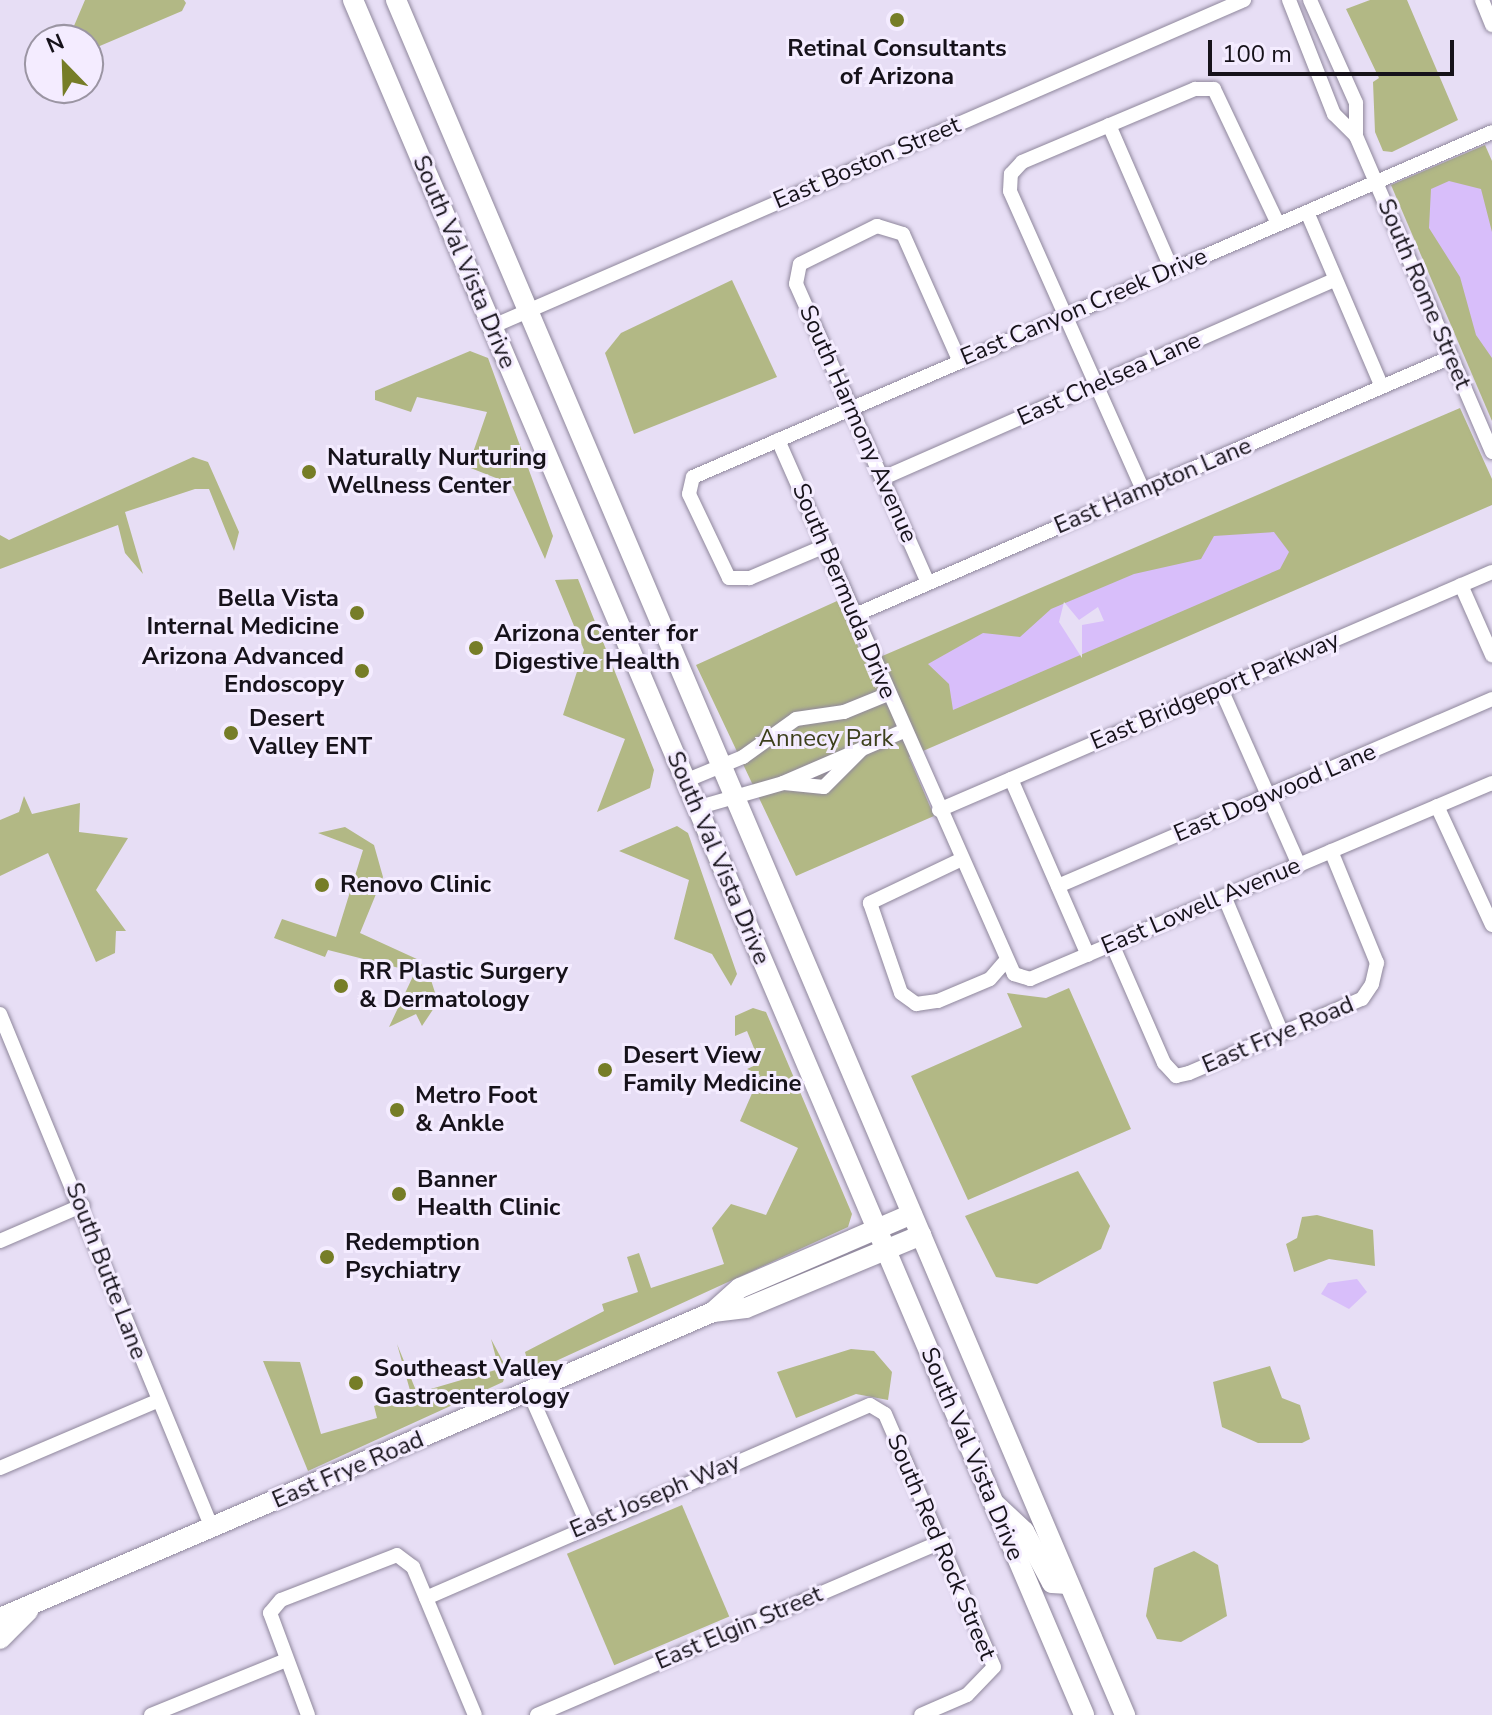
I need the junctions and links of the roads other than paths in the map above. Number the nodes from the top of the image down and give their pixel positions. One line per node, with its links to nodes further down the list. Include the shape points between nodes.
1 (353, 0): 18 (main road, South Val Vista Drive)
2 (396, 0): 16 (main road, South Val Vista Drive)
3 (1244, 0): 16 (street, East Boston Street)
4 (1289, 0): 10 (street, South Rome Street, via 1334,114)
5 (1310, 0): 10 (street, South Rome Street, via 1356,103)
6 (1482, 0): 7 (street)
7 (1492, 25)
8 (1109, 125): 13 (street, via 1195,89 1214,89); 14 (street); 17 (street, via 1011,174 1010,191)
9 (1492, 132): 11 (street, East Canyon Creek Drive)
10 (1356, 136): 11 (street, South Rome Street)
11 (1376, 182): 12 (street, East Canyon Creek Drive); 19 (street, South Rome Street)
12 (1307, 212): 13 (street, East Canyon Creek Drive); 15 (street)
13 (1278, 224): 14 (street, East Canyon Creek Drive)
14 (1172, 270): 17 (street, East Canyon Creek Drive)
15 (1335, 280): 21 (street, East Chelsea Lane); 22 (street)
16 (527, 311): 18 (street, East Boston Street); 38 (main road, South Val Vista Drive)
17 (1065, 315): 20 (street, East Canyon Creek Drive); 21 (street)
18 (491, 327): 40 (main road, South Val Vista Drive)
19 (1451, 357): 22 (street, East Hampton Lane); 25 (street, South Rome Street)
20 (959, 360): 23 (street, East Canyon Creek Drive); 23 (street, South Harmony Avenue, via 903,234 888,226 800,264 796,284)
21 (1096, 384): 26 (street, East Chelsea Lane); 27 (street)
22 (1382, 387): 27 (street, East Hampton Lane)
23 (851, 406): 24 (street, East Canyon Creek Drive); 26 (street, South Harmony Avenue)
24 (778, 440): 28 (street, South Bermuda Drive); 28 (street, East Canyon Creek Drive, via 693,477 689,494 729,578 750,578)
25 (1491, 450)
26 (883, 478): 30 (street, South Harmony Avenue)
27 (1143, 490): 30 (street, East Hampton Lane)
28 (825, 546): 32 (street, South Bermuda Drive)
29 (1492, 572): 31 (street, East Bridgeport Parkway)
30 (928, 583): 32 (street, East Hampton Lane)
31 (1461, 585): 33 (street); 34 (street, East Bridgeport Parkway)
32 (855, 615): 35 (street, South Bermuda Drive)
33 (1492, 655)
34 (1221, 689): 39 (street, East Bridgeport Parkway); 42 (street)
35 (888, 694): 37 (street, South Bermuda Drive); 38 (street, via 844,712 796,719)
36 (1492, 699): 42 (street, East Dogwood Lane)
37 (904, 731): 43 (street, via 783,783); 46 (street, South Bermuda Drive)
38 (722, 766): 40 (street); 43 (main road, South Val Vista Drive)
39 (1011, 779): 46 (street, East Bridgeport Parkway); 50 (street)
40 (685, 781): 45 (main road, South Val Vista Drive)
41 (1492, 783): 44 (street, East Lowell Avenue)
42 (1268, 795): 49 (street); 50 (street, East Dogwood Lane)
43 (735, 797): 45 (street); 59 (main road, South Val Vista Drive)
44 (1437, 806): 47 (street, East Lowell Avenue); 52 (street)
45 (696, 808): 60 (main road, South Val Vista Drive)
46 (939, 810): 48 (street, South Bermuda Drive)
47 (1331, 851): 49 (street, East Lowell Avenue); 57 (street, East Frye Road, via 1377,963 1372,984 1362,999)
48 (960, 860): 55 (street, South Bermuda Drive); 55 (street, via 870,903 901,993 916,1004 990,979)
49 (1299, 865): 51 (street, East Lowell Avenue)
50 (1058, 886): 54 (street)
51 (1224, 896): 53 (street, East Lowell Avenue); 57 (street)
52 (1492, 925)
53 (1112, 944): 54 (street, East Lowell Avenue); 57 (street, East Frye Road, via 1176,1076)
54 (1088, 955): 55 (street, East Lowell Avenue, via 1030,979)
55 (1004, 963)
56 (0, 1014): 58 (street, South Butte Lane)
57 (1282, 1033)
58 (83, 1205): 62 (street); 66 (street, South Butte Lane)
59 (912, 1214): 60 (main road, East Frye Road); 61 (main road, South Val Vista Drive)
60 (877, 1229): 63 (main road, South Val Vista Drive); 64 (main road, East Frye Road, via 740,1288)
61 (921, 1235): 63 (main road, East Frye Road); 73 (main road, South Val Vista Drive)
62 (0, 1241)
63 (885, 1250): 64 (main road, East Frye Road, via 746,1308); 69 (main road, South Val Vista Drive)
64 (713, 1312): 65 (main road, East Frye Road)
65 (529, 1392): 70 (street); 71 (main road, East Frye Road)
66 (157, 1401): 68 (street); 71 (street, South Butte Lane)
67 (885, 1414): 70 (street, East Joseph Way, via 870,1405); 72 (street, South Red Rock Street)
68 (0, 1468)
69 (991, 1500): 73 (main road, via 1024,1531 1052,1583); 84 (main road, South Val Vista Drive)
70 (588, 1525): 74 (street, East Joseph Way)
71 (212, 1528): 75 (main road, East Frye Road)
72 (942, 1541): 82 (street, East Elgin Street); 83 (street, South Red Rock Street, via 989,1650 989,1680)
73 (1068, 1584): 85 (main road, South Val Vista Drive)
74 (426, 1598): 78 (street, via 413,1567 397,1555 281,1600 269,1626); 81 (street)
75 (28, 1611): 76 (main road, East Frye Road); 77 (main road, East Frye Road)
76 (0, 1618)
77 (0, 1639)
78 (284, 1661): 79 (street); 80 (street)
79 (151, 1715)
80 (308, 1715)
81 (475, 1715)
82 (537, 1715)
83 (921, 1715)
84 (1084, 1715)
85 (1125, 1715)

